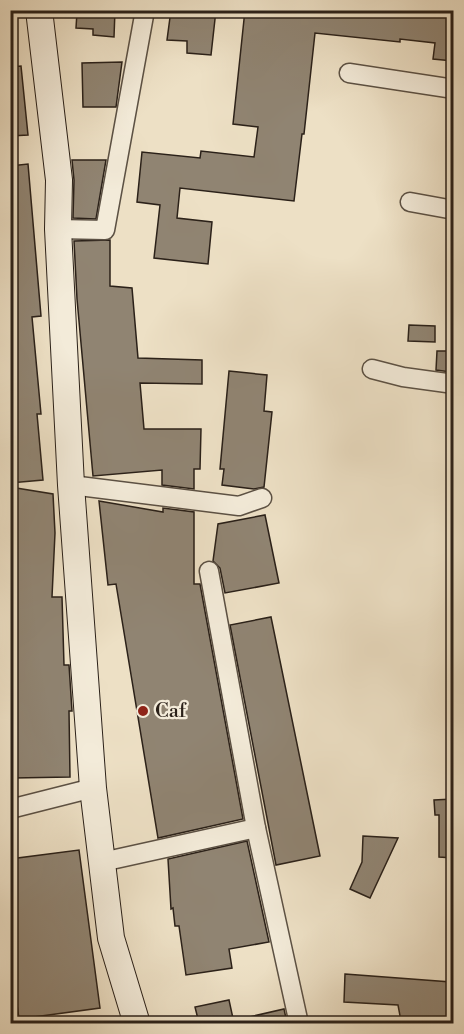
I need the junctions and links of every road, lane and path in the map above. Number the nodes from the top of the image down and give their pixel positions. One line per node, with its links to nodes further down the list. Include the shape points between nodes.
1 (39, 10): 7 (main road, via 59,180)
2 (145, 10): 7 (street, via 105,230)
3 (349, 73): 4 (street)
4 (453, 89)
5 (410, 202): 6 (street)
6 (453, 210)
7 (58, 229): 10 (main road)
8 (372, 369): 9 (street)
9 (453, 384)
10 (70, 485): 11 (street, via 239,506); 13 (main road)
11 (262, 498)
12 (209, 571): 15 (street)
13 (93, 788): 14 (street); 16 (main road)
14 (10, 809)
15 (256, 828): 16 (street); 18 (street)
16 (102, 862): 17 (main road, via 111,938)
17 (137, 1023)
18 (299, 1023)

